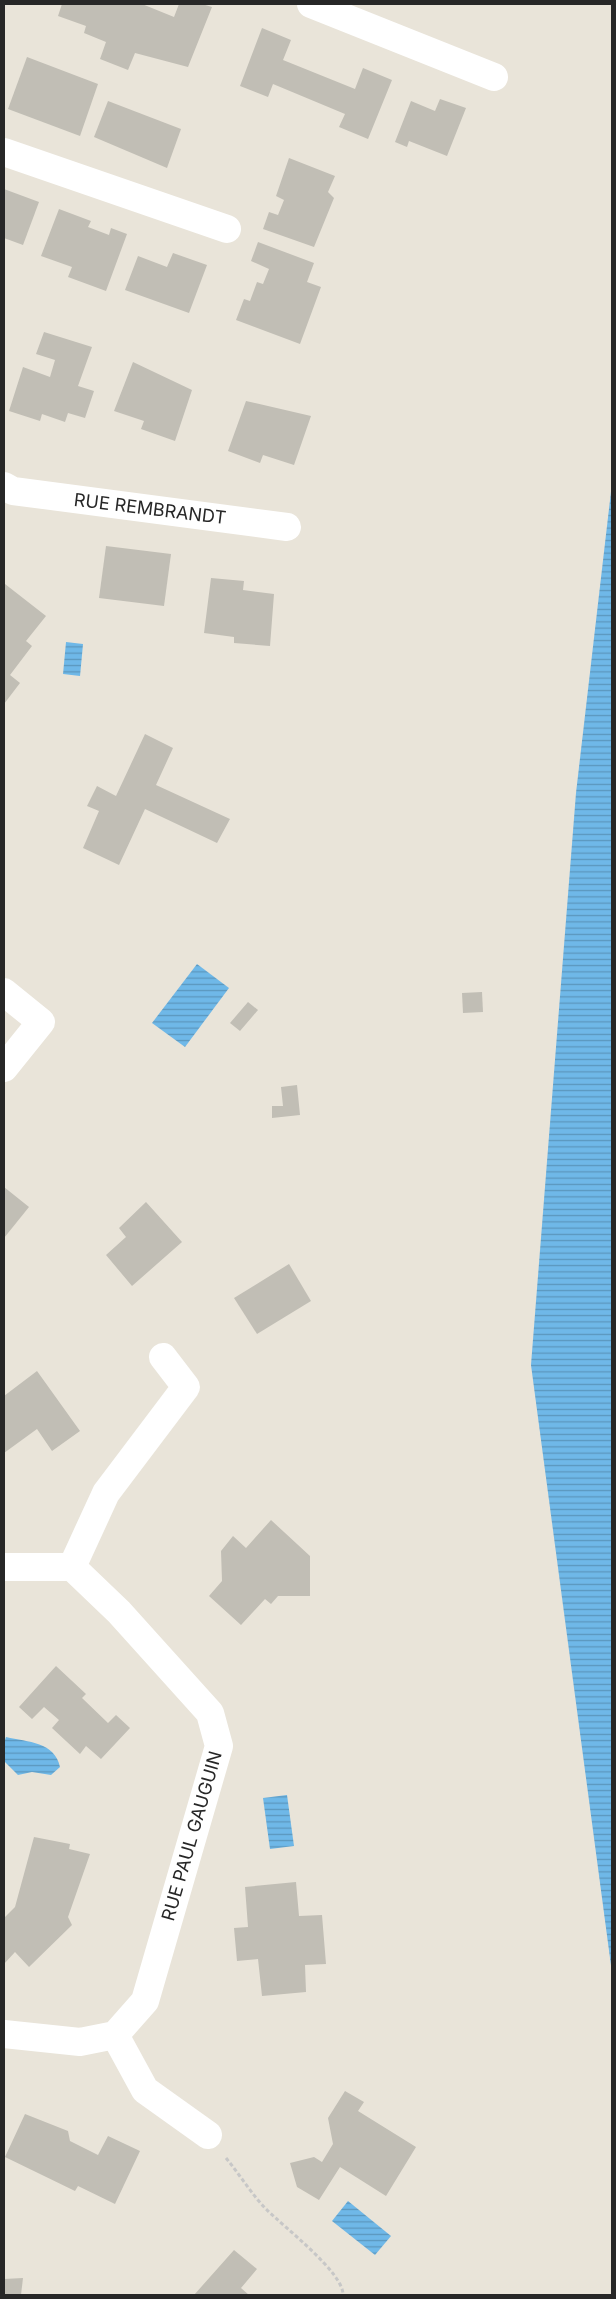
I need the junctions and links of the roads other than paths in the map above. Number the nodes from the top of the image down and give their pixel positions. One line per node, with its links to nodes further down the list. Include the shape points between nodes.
1 (311, 4): 2 (street)
2 (494, 77)
3 (4, 152): 4 (street)
4 (227, 229)
5 (7, 494): 6 (street, RUE REMBRANDT)
6 (287, 527)
7 (4, 992): 8 (street, via 41,1022)
8 (4, 1068)
9 (163, 1357): 11 (street, via 186,1387 106,1493)
10 (4, 1567): 11 (street)
11 (72, 1567): 13 (street, RUE PAUL GAUGUIN, via 119,1612 210,1713 219,1746 145,2001)
12 (4, 2034): 13 (street, via 80,2042)
13 (115, 2035): 14 (street, via 145,2090)
14 (208, 2135)

